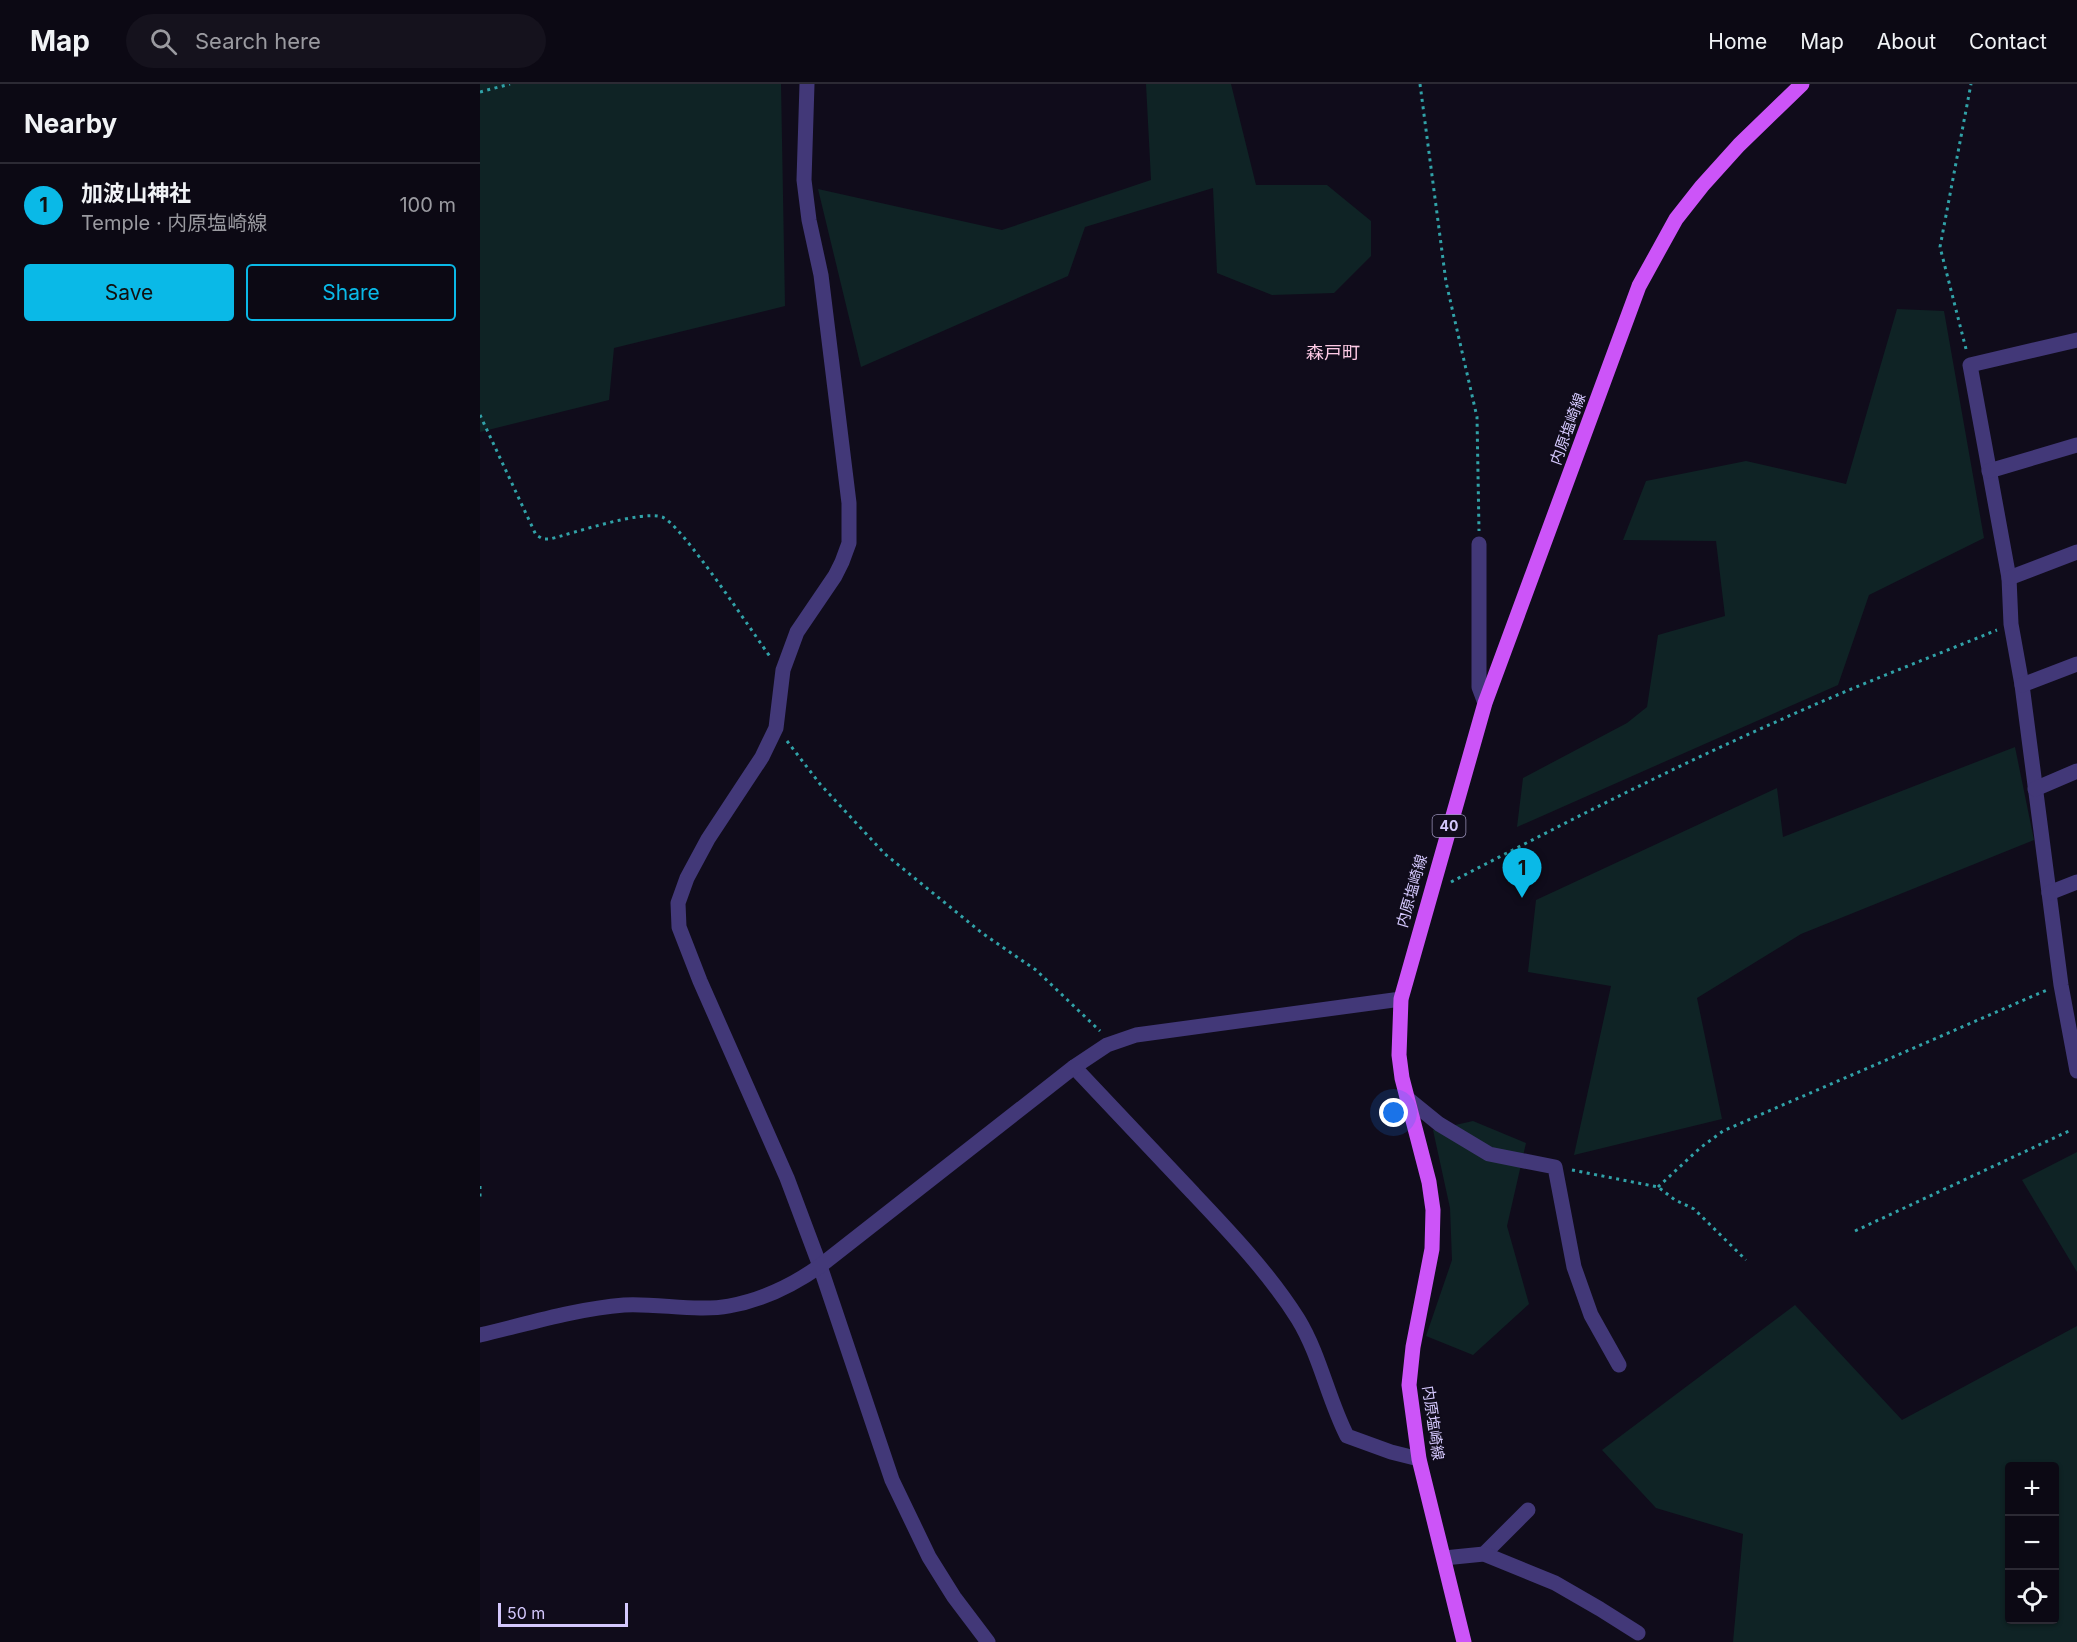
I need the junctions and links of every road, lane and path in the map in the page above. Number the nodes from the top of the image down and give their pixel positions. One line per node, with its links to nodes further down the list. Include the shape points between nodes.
1 (510, 84): 6 (path)
2 (807, 84): 17 (street, via 804,180 829,334 849,504 849,543 835,576 797,632)
3 (1419, 84): 12 (path, via 1446,282 1477,417)
4 (1802, 84): 19 (main road, 内原塩崎線 / 40, via 1702,186 1676,219 1639,286)
5 (1971, 84): 8 (path, via 1940,247)
6 (480, 92)
7 (2077, 340): 8 (street)
8 (1970, 365): 11 (street)
9 (480, 415): 17 (path, via 536,535 550,539 636,517 664,517 683,535)
10 (2077, 445): 11 (street)
11 (1989, 471): 14 (street)
12 (1479, 544): 19 (street, via 1479,687)
13 (2077, 552): 14 (street)
14 (2009, 578): 15 (street)
15 (2011, 624): 18 (street); 24 (path, via 1693,759)
16 (2077, 664): 18 (street)
17 (783, 670): 20 (street)
18 (2022, 685): 22 (street)
19 (1485, 703): 24 (main road, 内原塩崎線 / 40)
20 (777, 728): 29 (path, via 820,784 885,854 982,933 1036,970 1097,1027); 40 (street, via 687,878 678,903 679,927 787,1178)
21 (2077, 771): 22 (street)
22 (2035, 789): 25 (street)
23 (2077, 882): 25 (street)
24 (1430, 892): 27 (main road, 内原塩崎線 / 40)
25 (2049, 893): 26 (street)
26 (2061, 985): 28 (street); 36 (path, via 1723,1131)
27 (1401, 999): 29 (street, via 1136,1035); 32 (main road, 内原塩崎線 / 40, via 1400,1055)
28 (2072, 1016): 31 (street)
29 (1107, 1045): 30 (street)
30 (1074, 1067): 40 (street); 43 (street, via 1228,1230 1299,1320 1347,1436)
31 (2077, 1071)
32 (1407, 1098): 34 (street, via 1439,1124 1489,1154); 43 (main road, 内原塩崎線 / 40, via 1433,1210 1432,1249 1408,1385)
33 (2071, 1130): 38 (path)
34 (1555, 1167): 36 (path); 42 (street, via 1574,1267 1591,1315)
35 (480, 1186): 37 (path)
36 (1658, 1187): 39 (path, via 1694,1209)
37 (480, 1201)
38 (1855, 1231)
39 (1746, 1260)
40 (820, 1266): 41 (street, via 795,1284 728,1307 622,1305); 48 (street, via 892,1480 929,1557)
41 (480, 1335)
42 (1619, 1365)
43 (1419, 1459): 46 (main road, 内原塩崎線 / 40)
44 (1528, 1510): 45 (street)
45 (1484, 1554): 46 (street); 47 (street, via 1555,1583)
46 (1444, 1558): 49 (main road, 内原塩崎線 / 40)
47 (1638, 1634)
48 (988, 1642)
49 (1464, 1642)

